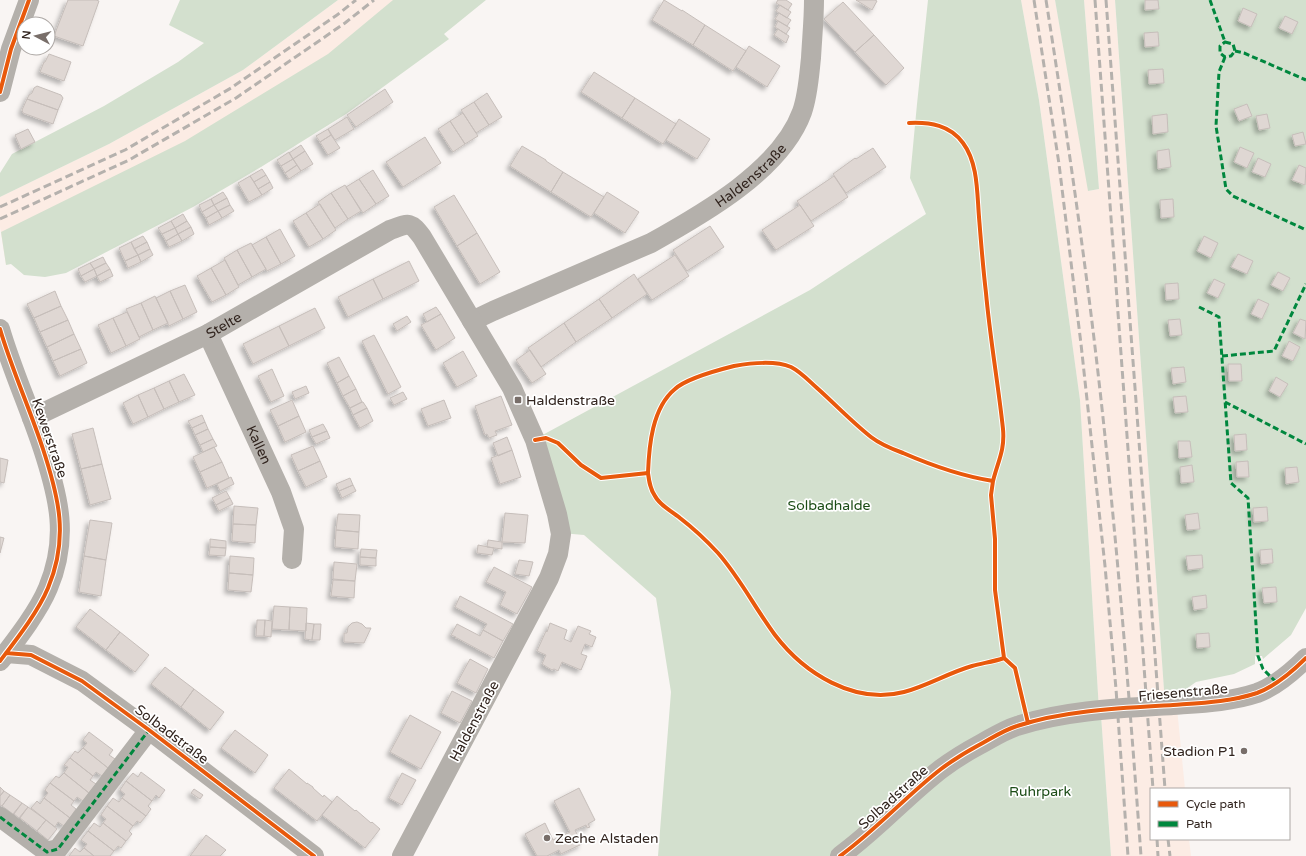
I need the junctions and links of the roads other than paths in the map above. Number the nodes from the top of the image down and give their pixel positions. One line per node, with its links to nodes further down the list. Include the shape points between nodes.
1 (29, 0): 3 (street)
2 (814, 0): 5 (street, Haldenstraße, via 807,94 791,134 766,165 726,196 651,243)
3 (0, 92)
4 (410, 225): 5 (street, Haldenstraße, via 422,237); 7 (street, Stelte, via 390,230)
5 (472, 321): 16 (street, Haldenstraße, via 512,388 534,440 557,514 561,534 560,547 541,594)
6 (0, 329): 8 (street, Kewerstraße)
7 (208, 334): 8 (street, Stelte); 9 (street, Kallen, via 280,492 294,529)
8 (32, 418): 10 (street, Kewerstraße, via 57,495 60,545 53,574 44,595)
9 (292, 559)
10 (3, 657): 13 (street, Solbadstraße, via 31,655 63,670)
11 (1306, 658): 12 (street, Friesenstraße, via 1277,683 1258,693 1212,703 1119,708)
12 (1073, 714): 17 (street, Solbadstraße, via 1018,725 957,758)
13 (149, 730): 14 (street, Solbadstraße, via 58,849 47,852); 15 (street, Solbadstraße)
14 (0, 817)
15 (314, 856)
16 (402, 856)
17 (840, 856)

